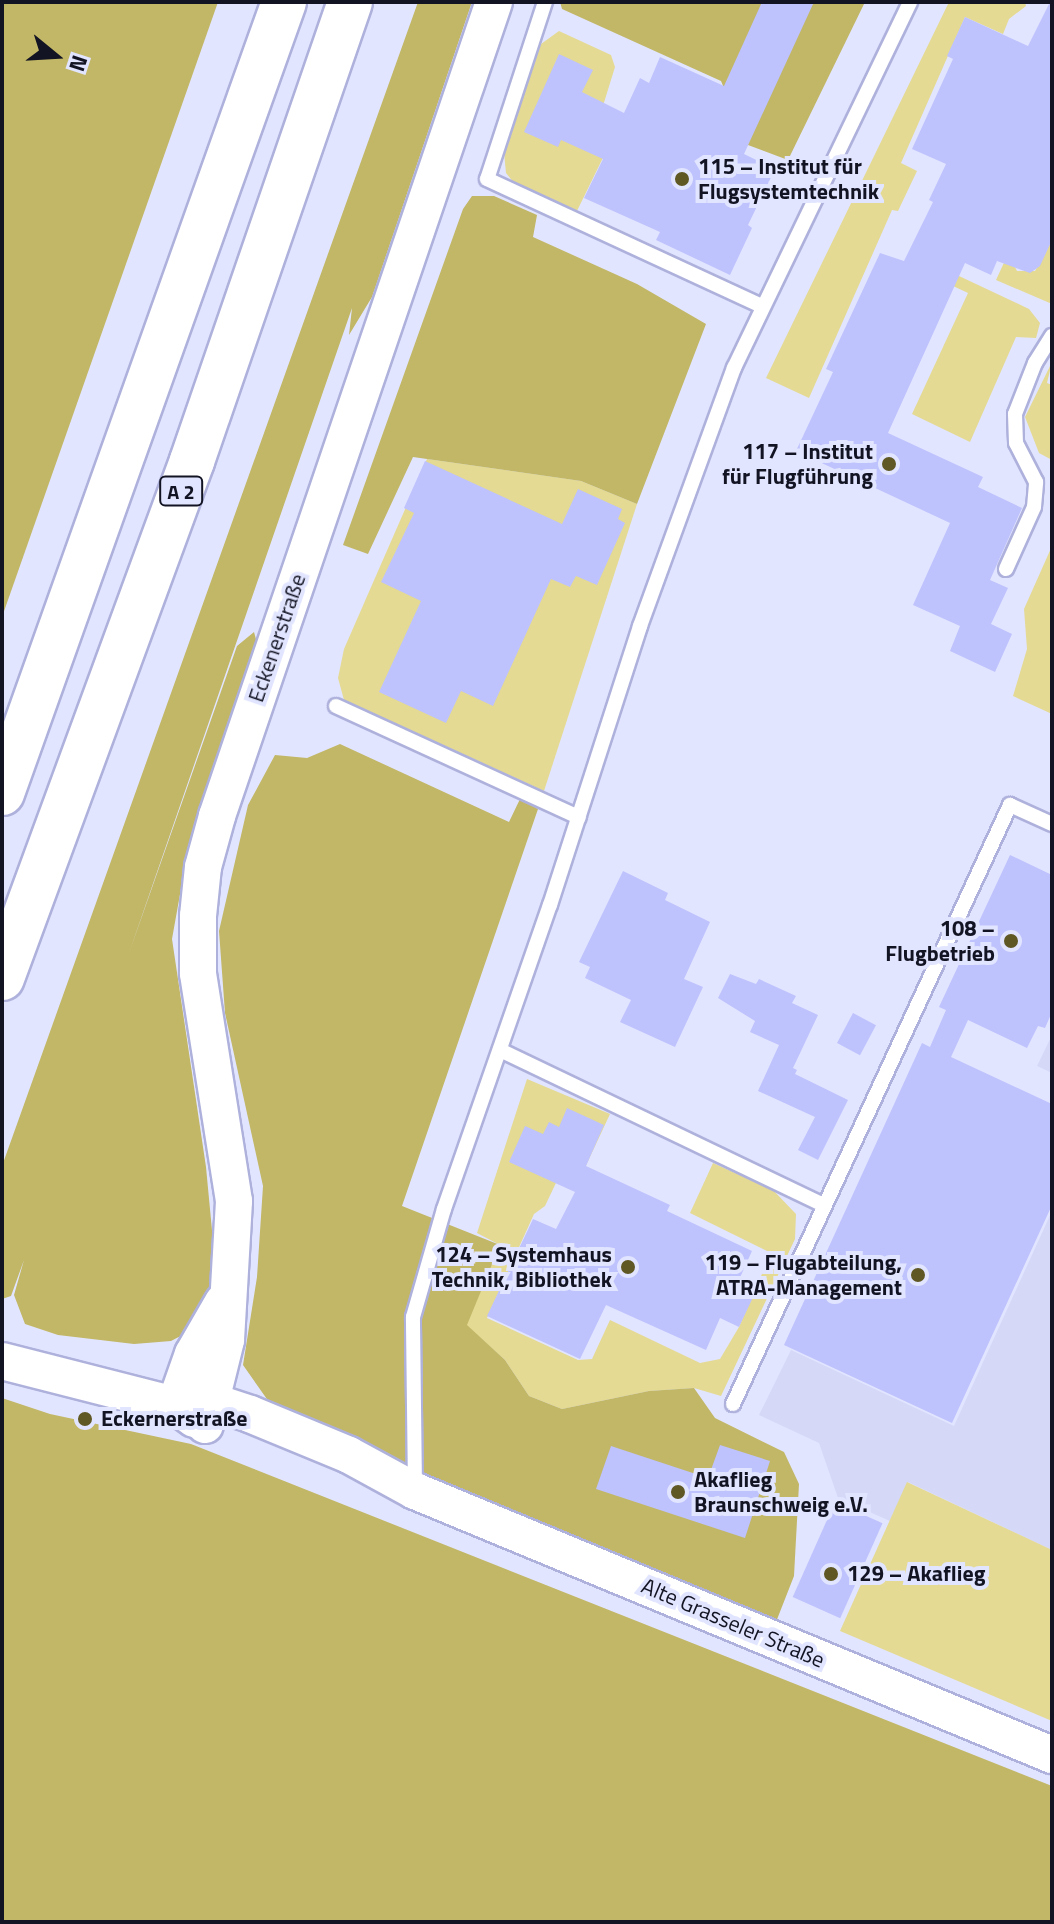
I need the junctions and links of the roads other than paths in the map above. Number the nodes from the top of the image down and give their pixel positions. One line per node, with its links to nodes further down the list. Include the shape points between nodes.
1 (250, 2): 7 (highway)
2 (284, 2): 7 (highway)
3 (350, 2): 15 (highway, A 2, via 192,461)
4 (494, 2): 18 (main road, Eckenerstraße, via 203,867 198,973 234,1201)
5 (545, 2): 8 (lane, via 487,179)
6 (910, 2): 8 (lane)
7 (226, 170): 12 (highway)
8 (762, 306): 13 (lane, via 690,482)
9 (1052, 336): 10 (lane, via 1015,414 1016,443 1036,482 1034,507)
10 (1006, 569)
11 (336, 706): 13 (lane)
12 (2, 793)
13 (579, 817): 16 (lane)
14 (1052, 824): 17 (lane, via 1010,805)
15 (2, 978)
16 (500, 1050): 17 (lane); 23 (lane, via 413,1317)
17 (822, 1204): 20 (lane)
18 (228, 1294): 21 (main road, Eckenerstraße, via 193,1354); 22 (main road, Eckenerstraße, via 226,1340)
19 (2, 1361): 21 (main road, Alte Grasseler Straße)
20 (733, 1404)
21 (175, 1405): 22 (main road, Alte Grasseler Straße)
22 (208, 1413): 23 (main road, Alte Grasseler Straße, via 344,1473)
23 (415, 1491): 24 (main road, Alte Grasseler Straße)
24 (1052, 1755)

